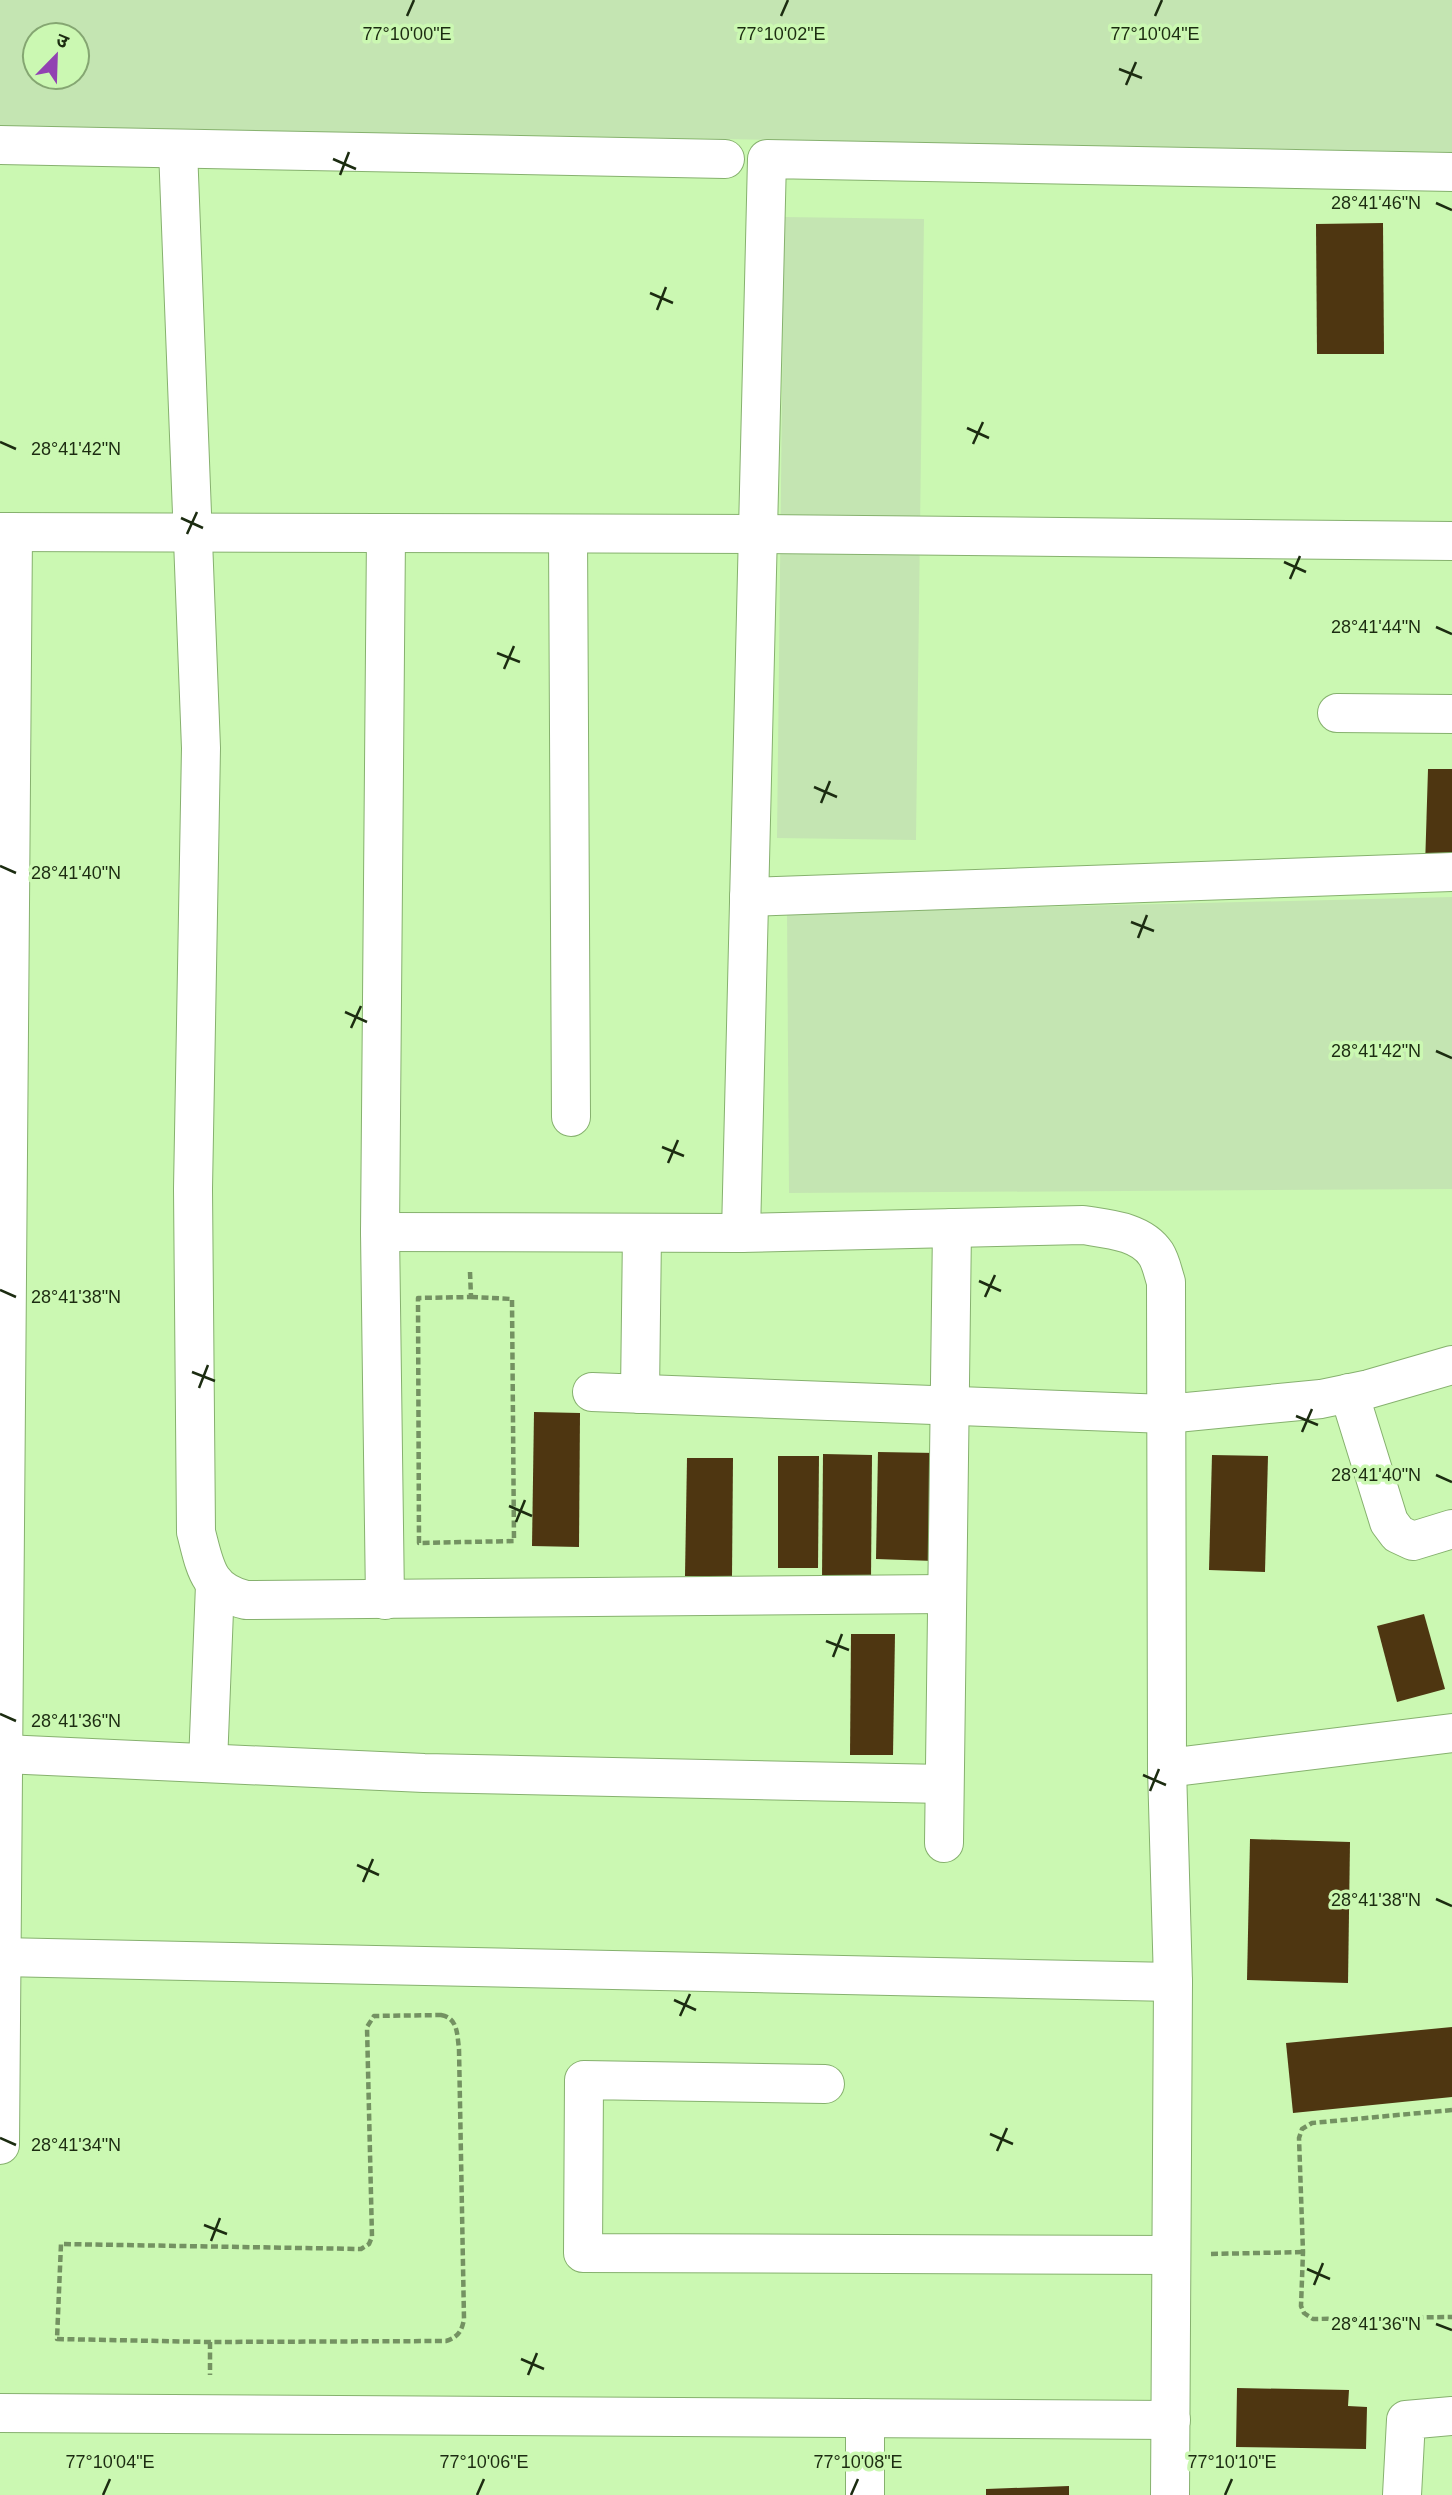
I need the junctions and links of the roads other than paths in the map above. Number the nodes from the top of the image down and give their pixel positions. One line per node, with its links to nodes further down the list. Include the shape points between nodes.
1 (0, 145): 2 (street)
2 (178, 149): 3 (street); 6 (street)
3 (725, 159)
4 (1452, 173): 9 (street, via 766,159)
5 (6, 532): 6 (street); 31 (street)
6 (194, 534): 7 (street); 27 (street, via 201,748 193,1189 196,1532 204,1566)
7 (386, 534): 8 (street); 17 (street)
8 (568, 534): 9 (street); 15 (street)
9 (758, 534): 10 (street); 14 (street)
10 (1452, 541)
11 (1337, 713): 12 (street)
12 (1452, 714)
13 (1452, 872): 14 (street)
14 (749, 897): 19 (street)
15 (571, 1117)
16 (952, 1228): 19 (street); 24 (street); 25 (street, via 1083,1225 1121,1231 1156,1254 1166,1282)
17 (380, 1232): 18 (street); 29 (street)
18 (642, 1233): 19 (street); 23 (street)
19 (741, 1233)
20 (1452, 1365): 22 (street)
21 (592, 1392): 23 (street)
22 (1349, 1393): 25 (street); 26 (street, via 1389,1521 1398,1534 1413,1541)
23 (640, 1394): 24 (street)
24 (951, 1405): 25 (street); 28 (street)
25 (1166, 1414): 33 (street)
26 (1452, 1529)
27 (215, 1585): 29 (street, via 246,1600); 32 (street)
28 (946, 1594): 29 (street); 34 (street)
29 (385, 1600)
30 (1452, 1732): 33 (street)
31 (4, 1754): 32 (street); 36 (street)
32 (208, 1763): 34 (street, via 424,1773)
33 (1167, 1768): 37 (street)
34 (944, 1784): 35 (street)
35 (944, 1843)
36 (2, 1957): 37 (street); 39 (street)
37 (1173, 1982): 40 (street)
38 (825, 2084): 40 (street, via 584,2080 583,2253)
39 (0, 2145)
40 (1171, 2255): 44 (street)
41 (0, 2413): 43 (street)
42 (1452, 2416): 47 (street, via 1406,2420)
43 (865, 2418): 44 (street); 45 (street)
44 (1171, 2420): 46 (street)
45 (865, 2495)
46 (1170, 2495)
47 (1402, 2495)

